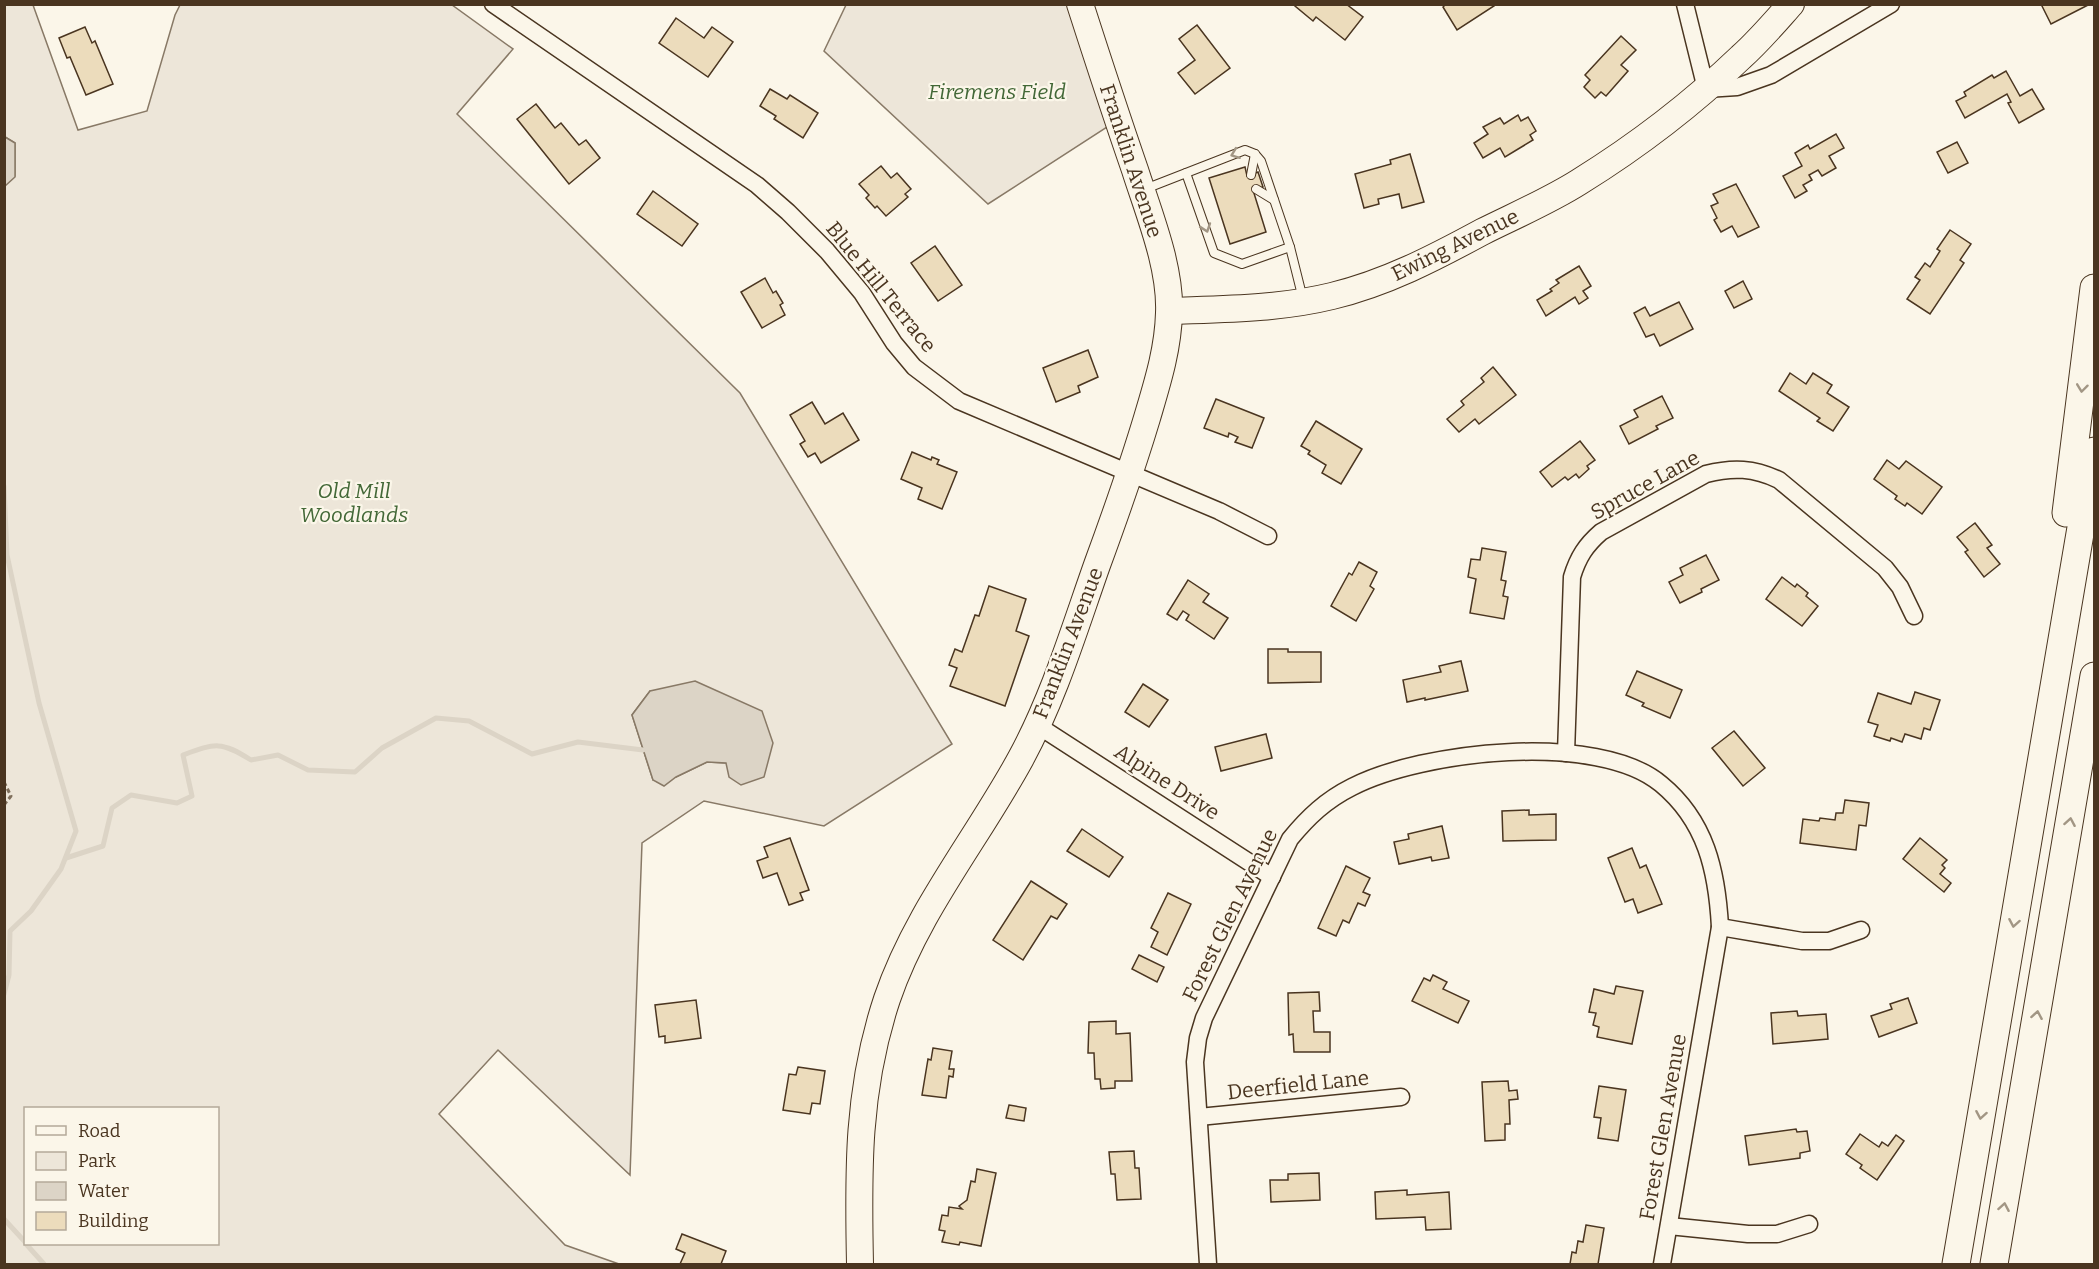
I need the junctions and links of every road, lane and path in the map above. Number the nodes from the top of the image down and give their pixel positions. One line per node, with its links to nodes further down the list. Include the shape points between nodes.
1 (493, 4): 18 (street, Blue Hill Terrace, via 757,185 827,251 862,292 894,344 934,383 959,401)
2 (1080, 4): 11 (main road, Franklin Avenue)
3 (1684, 4): 6 (street)
4 (1791, 4): 6 (main road, Ewing Avenue)
5 (1891, 4): 6 (street, via 1771,75 1737,87)
6 (1706, 89): 15 (main road, Ewing Avenue, via 1667,121 1576,183 1415,268 1370,285)
7 (1255, 154): 8 (lane, one-way to 8, via 1245,150); 9 (lane); 12 (lane)
8 (1186, 173): 11 (lane); 13 (lane, one-way to 13, via 1214,253 1242,264)
9 (1251, 175)
10 (1256, 189): 12 (lane)
11 (1141, 191): 16 (main road, Franklin Avenue, via 1158,241)
12 (1274, 200): 13 (lane)
13 (1290, 247): 15 (lane)
14 (2094, 288): 27 (highway, one-way to 27)
15 (1304, 302): 16 (main road, Ewing Avenue)
16 (1170, 311): 18 (main road, Franklin Avenue, via 1160,375)
17 (2094, 451): 27 (highway)
18 (1130, 472): 19 (street, Blue Hill Terrace); 22 (main road, Franklin Avenue)
19 (1268, 536)
20 (1914, 616): 23 (street, Spruce Lane, via 1900,587 1885,568 1779,480 1743,468 1706,474 1601,532 1586,545 1577,561 1572,577)
21 (2094, 676): 38 (highway, one-way to 21)
22 (1037, 725): 26 (street, Alpine Drive); 34 (main road, Franklin Avenue, via 925,914 888,998 874,1042 860,1134)
23 (1566, 753): 26 (street, Forest Glen Avenue, via 1521,752 1448,759 1355,785 1309,816 1290,840); 28 (street, Forest Glen Avenue, via 1623,763 1653,778 1678,800 1707,847)
24 (4, 782): 25 (path, via 11,795)
25 (4, 806)
26 (1272, 877): 31 (street, Forest Glen Avenue, via 1204,1018 1195,1062)
27 (2021, 883): 37 (highway, one-way to 37)
28 (1720, 927): 29 (street, via 1802,940 1829,940); 33 (street, Forest Glen Avenue)
29 (1861, 930)
30 (1401, 1097): 31 (street, Deerfield Lane)
31 (1199, 1117): 35 (street, Forest Glen Avenue)
32 (1809, 1224): 33 (street, via 1777,1234)
33 (1669, 1226): 36 (street, Forest Glen Avenue)
34 (860, 1264)
35 (1208, 1264)
36 (1662, 1264)
37 (1956, 1264)
38 (1994, 1264)

